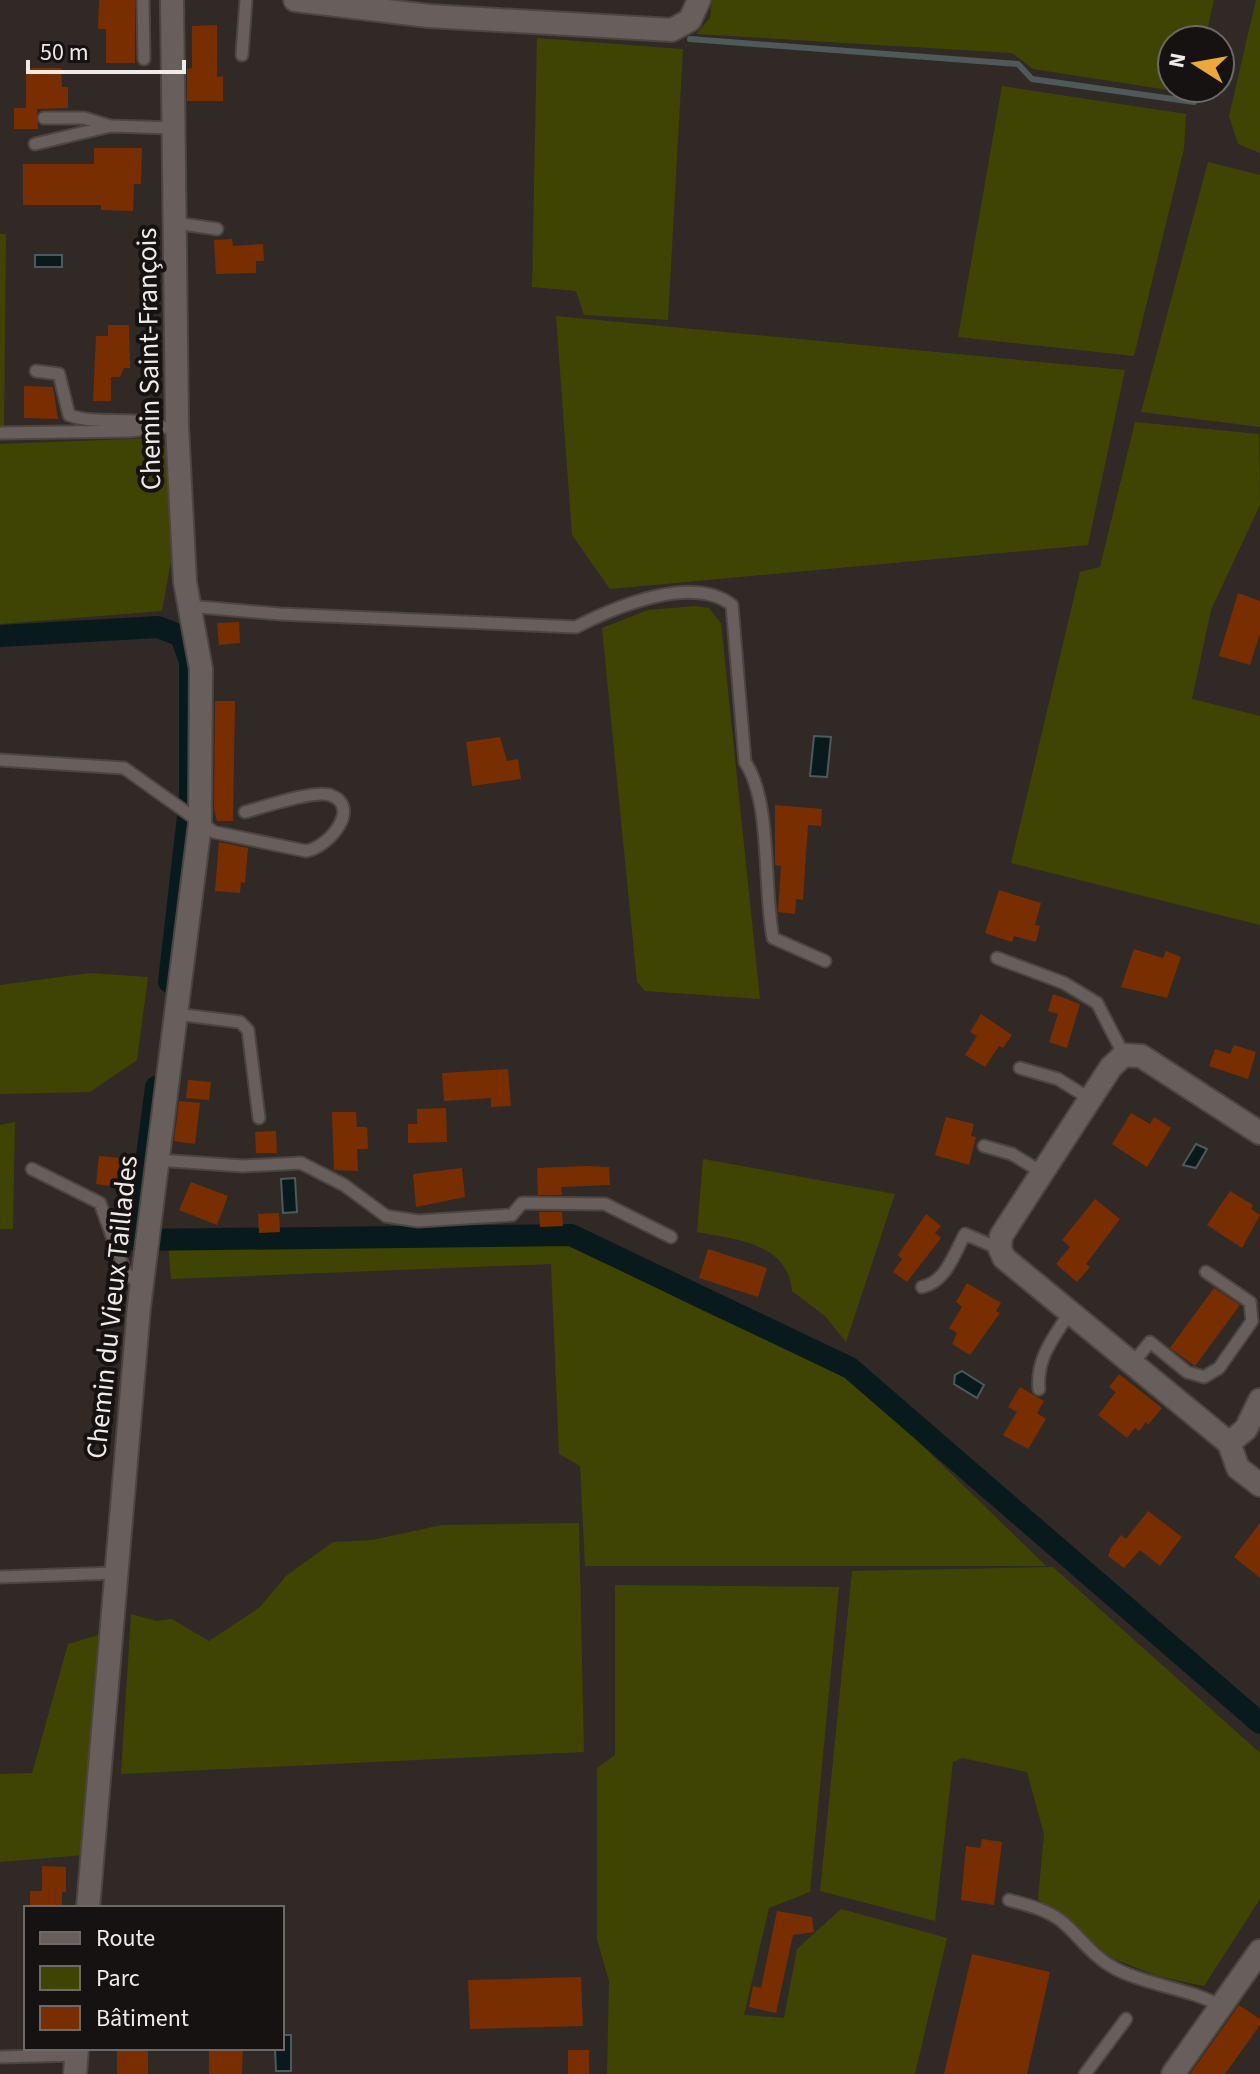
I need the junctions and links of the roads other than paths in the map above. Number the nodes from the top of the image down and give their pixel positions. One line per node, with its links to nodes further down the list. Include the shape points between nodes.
1 (143, 0): 8 (lane)
2 (172, 0): 11 (street, Chemin Saint-François)
3 (246, 0): 7 (lane)
4 (295, 0): 6 (street)
5 (699, 0): 6 (street, via 690,20 672,30)
6 (390, 5)
7 (242, 55)
8 (144, 59)
9 (44, 118): 10 (lane, via 84,118)
10 (111, 126): 11 (lane); 12 (lane)
11 (173, 128): 13 (street, Chemin Saint-François)
12 (35, 144)
13 (175, 223): 14 (lane); 16 (street, Chemin Saint-François)
14 (217, 229)
15 (36, 371): 16 (lane, via 59,374 69,415)
16 (169, 427): 17 (lane); 18 (street, Chemin Saint-François)
17 (0, 433)
18 (188, 606): 19 (street, Chemin Saint-François, via 195,627); 24 (lane, via 576,627 612,608 652,597 720,596 732,605 745,762 756,778 760,803 773,938)
19 (203, 714): 22 (street, Chemin du Vieux Taillades)
20 (0, 760): 22 (lane, via 124,768)
21 (245, 812): 22 (lane, via 319,794 341,803 343,814 329,842 306,851 214,832)
22 (200, 824): 25 (street, Chemin du Vieux Taillades)
23 (997, 958): 26 (lane, via 1064,983 1097,1003)
24 (825, 961)
25 (176, 1014): 29 (lane, via 240,1022 248,1030); 32 (street, Chemin du Vieux Taillades)
26 (1124, 1055): 28 (street); 30 (street, via 1141,1056)
27 (1020, 1068): 28 (lane, via 1058,1079)
28 (1090, 1099): 34 (street)
29 (259, 1118)
30 (1260, 1133)
31 (984, 1146): 34 (lane, via 1012,1154)
32 (156, 1160): 35 (lane, via 243,1166 301,1163 344,1185 386,1216 418,1221 512,1215 522,1203 605,1204); 38 (street, Chemin du Vieux Taillades)
33 (32, 1169): 38 (lane, via 100,1203 125,1272)
34 (1043, 1173): 36 (street, via 1001,1236)
35 (671, 1237)
36 (1000, 1249): 39 (lane, via 965,1234 943,1275); 40 (street, via 1004,1258)
37 (1206, 1272): 41 (lane, via 1250,1302 1252,1321 1219,1368 1204,1377 1187,1372 1150,1342)
38 (142, 1286): 46 (street, Chemin du Vieux Taillades)
39 (922, 1287)
40 (1070, 1312): 41 (street); 42 (lane, via 1043,1355)
41 (1133, 1363): 44 (street)
42 (1039, 1389)
43 (1260, 1400): 44 (street, via 1246,1429)
44 (1229, 1443): 45 (street, via 1238,1468)
45 (1260, 1485)
46 (115, 1573): 47 (lane); 49 (street, Chemin du Vieux Taillades)
47 (0, 1577)
48 (1009, 1900): 51 (lane, via 1062,1922 1092,1954 1117,1970)
49 (88, 1906)
50 (1260, 1951): 51 (street)
51 (1221, 2006): 56 (street)
52 (1126, 2019): 55 (lane)
53 (0, 2057): 54 (lane)
54 (76, 2059)
55 (1085, 2074)
56 (1173, 2074)

